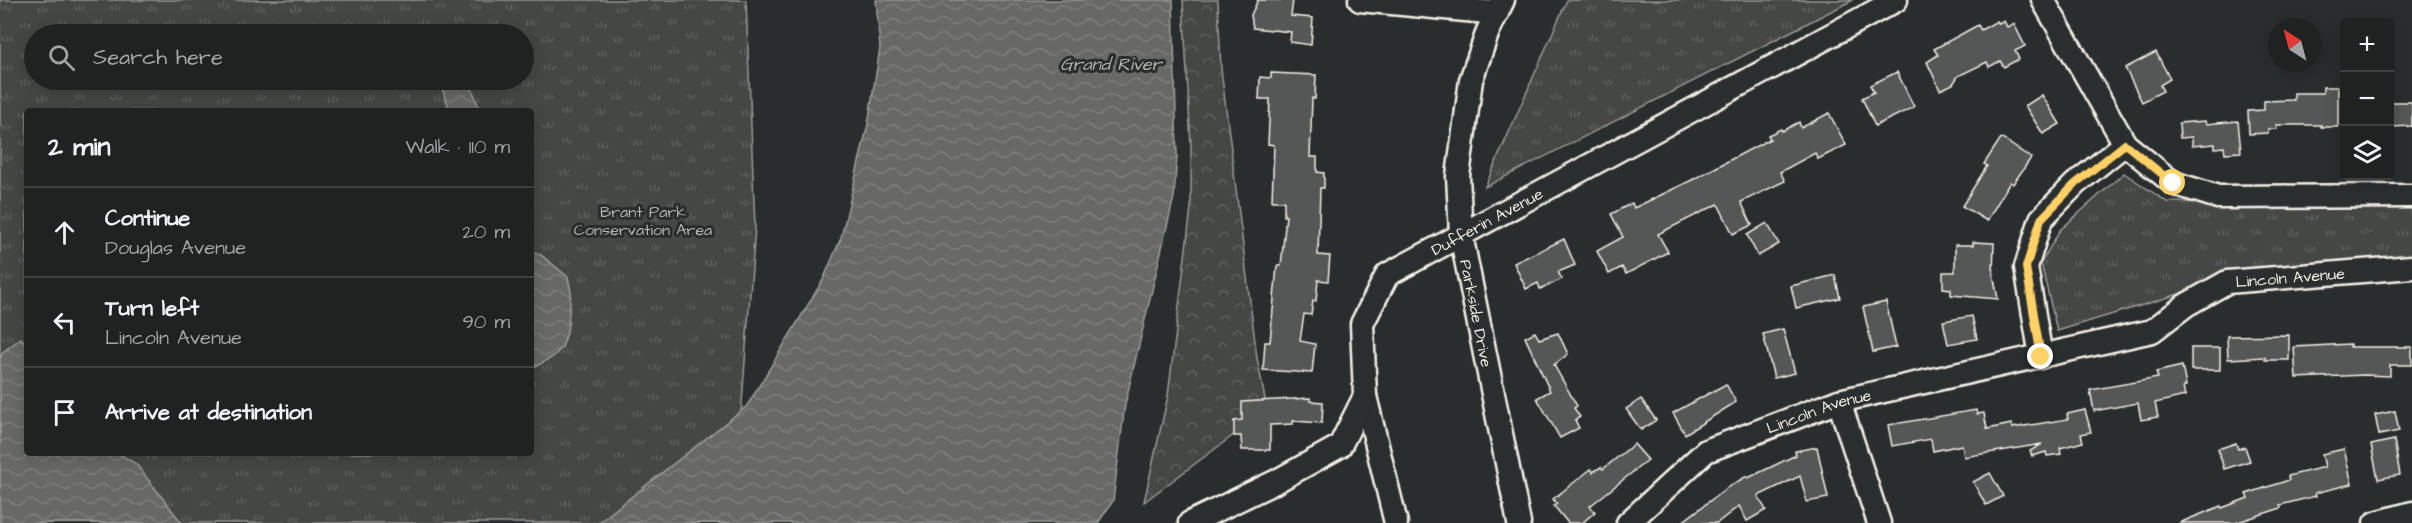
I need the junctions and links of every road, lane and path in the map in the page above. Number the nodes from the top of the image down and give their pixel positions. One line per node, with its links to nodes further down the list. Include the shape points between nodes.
1 (1360, 0): 4 (street)
2 (1896, 0): 7 (street, Dufferin Avenue)
3 (2043, 0): 5 (street)
4 (1500, 6): 7 (street, Parkside Drive, via 1471,80 1463,127 1458,176)
5 (2125, 144): 6 (street, via 2173,183 2218,196); 9 (street, via 2075,184 2041,219 2026,267)
6 (2412, 196)
7 (1461, 236): 10 (street, Dufferin Avenue, via 1387,275 1362,324); 15 (street, Parkside Drive)
8 (2412, 267): 9 (street, Lincoln Avenue, via 2227,282 2186,305 2152,332)
9 (2041, 357): 11 (street, Lincoln Avenue)
10 (1365, 396): 13 (street, Dufferin Avenue, via 1340,446); 14 (street)
11 (1839, 401): 16 (street, Lincoln Avenue, via 1706,451); 17 (street)
12 (2412, 513): 18 (street)
13 (1190, 523)
14 (1396, 523)
15 (1519, 523)
16 (1628, 523)
17 (1880, 523)
18 (2375, 523)

